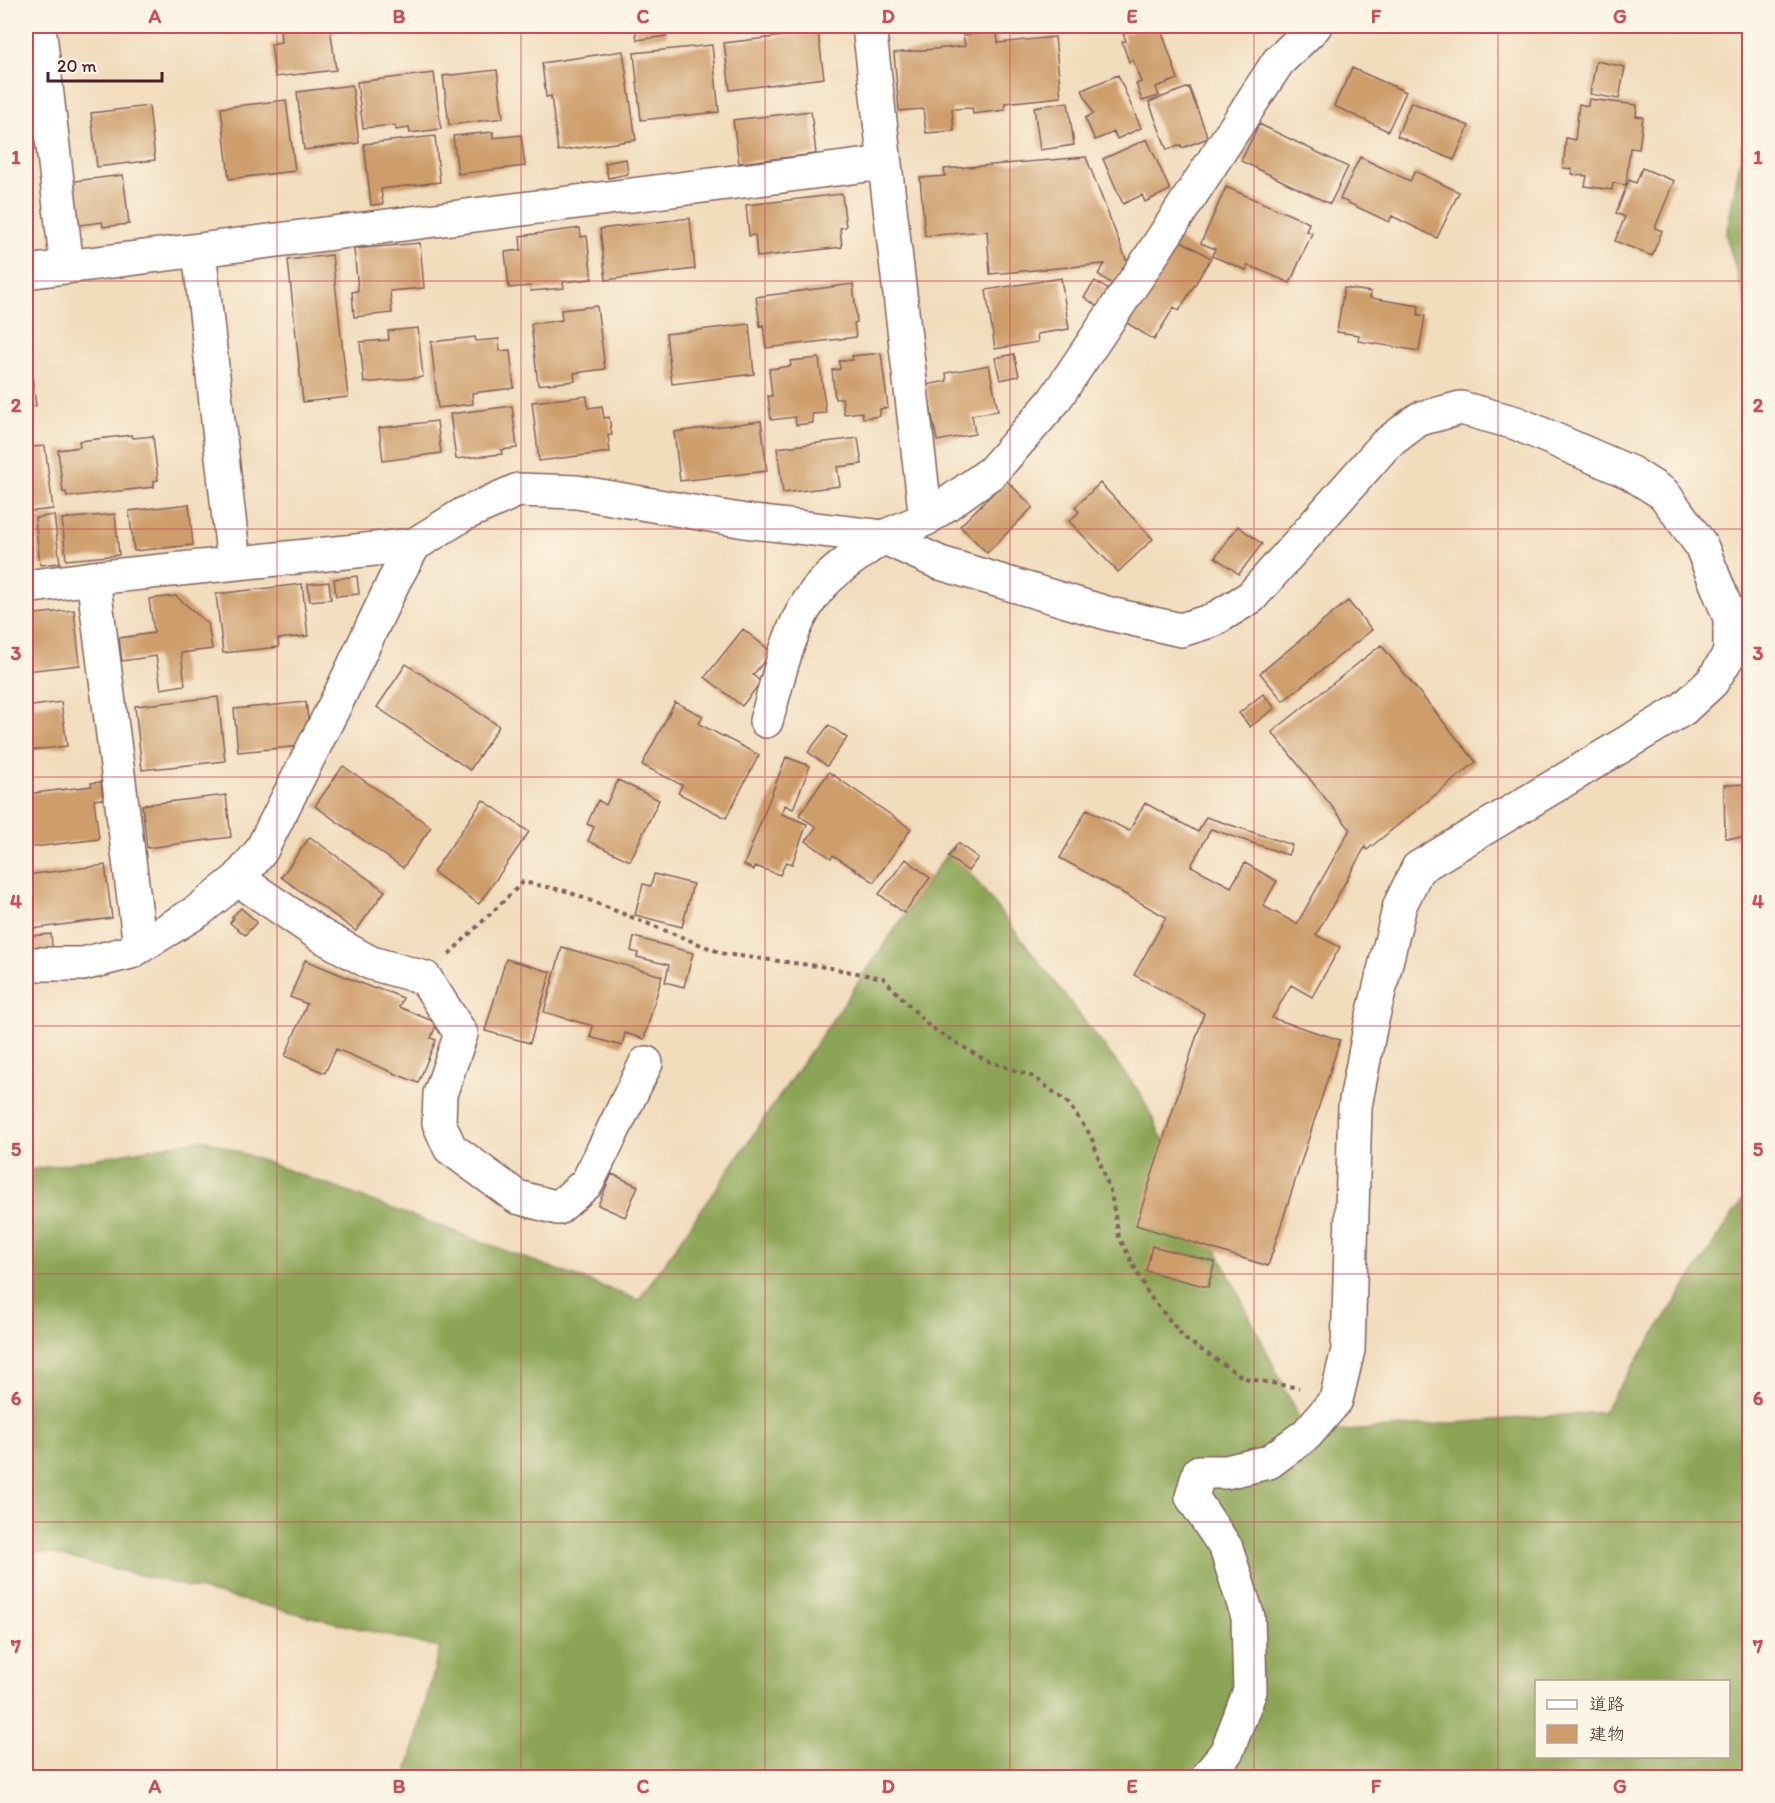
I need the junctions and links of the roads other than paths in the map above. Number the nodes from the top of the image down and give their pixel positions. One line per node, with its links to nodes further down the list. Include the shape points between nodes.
1 (39, 26): 6 (street)
2 (869, 26): 4 (street)
3 (1315, 26): 8 (street, via 1278,62 1053,402 992,472)
4 (884, 163): 5 (street); 8 (street)
5 (199, 251): 6 (street); 11 (street)
6 (67, 267): 7 (street)
7 (26, 272)
8 (926, 519): 9 (street)
9 (883, 537): 10 (street, via 745,520 577,492 518,490 464,514); 14 (street, via 838,569 810,599 792,635); 19 (street, via 940,564 1110,614 1181,630 1213,620 1251,597 1386,445 1419,419 1461,408 1516,423 1630,473 1664,494 1701,544 1730,618 1730,653 1712,682 1683,709 1418,868 1400,905 1355,1106 1348,1350 1336,1400 1307,1434 1269,1462 1226,1472 1199,1472 1192,1497 1226,1548 1248,1617 1250,1691 1227,1751)
10 (414, 545): 11 (street); 15 (street, via 261,852)
11 (234, 564): 12 (street)
12 (93, 578): 13 (street); 16 (street)
13 (26, 587)
14 (766, 721)
15 (238, 879): 16 (street, via 198,911); 18 (street, via 322,936 372,963 425,978 461,1034 440,1094 439,1123 450,1148 517,1197 558,1208 587,1183)
16 (140, 946): 17 (street, via 131,952 83,964)
17 (26, 964)
18 (646, 1063)
19 (1207, 1778)

